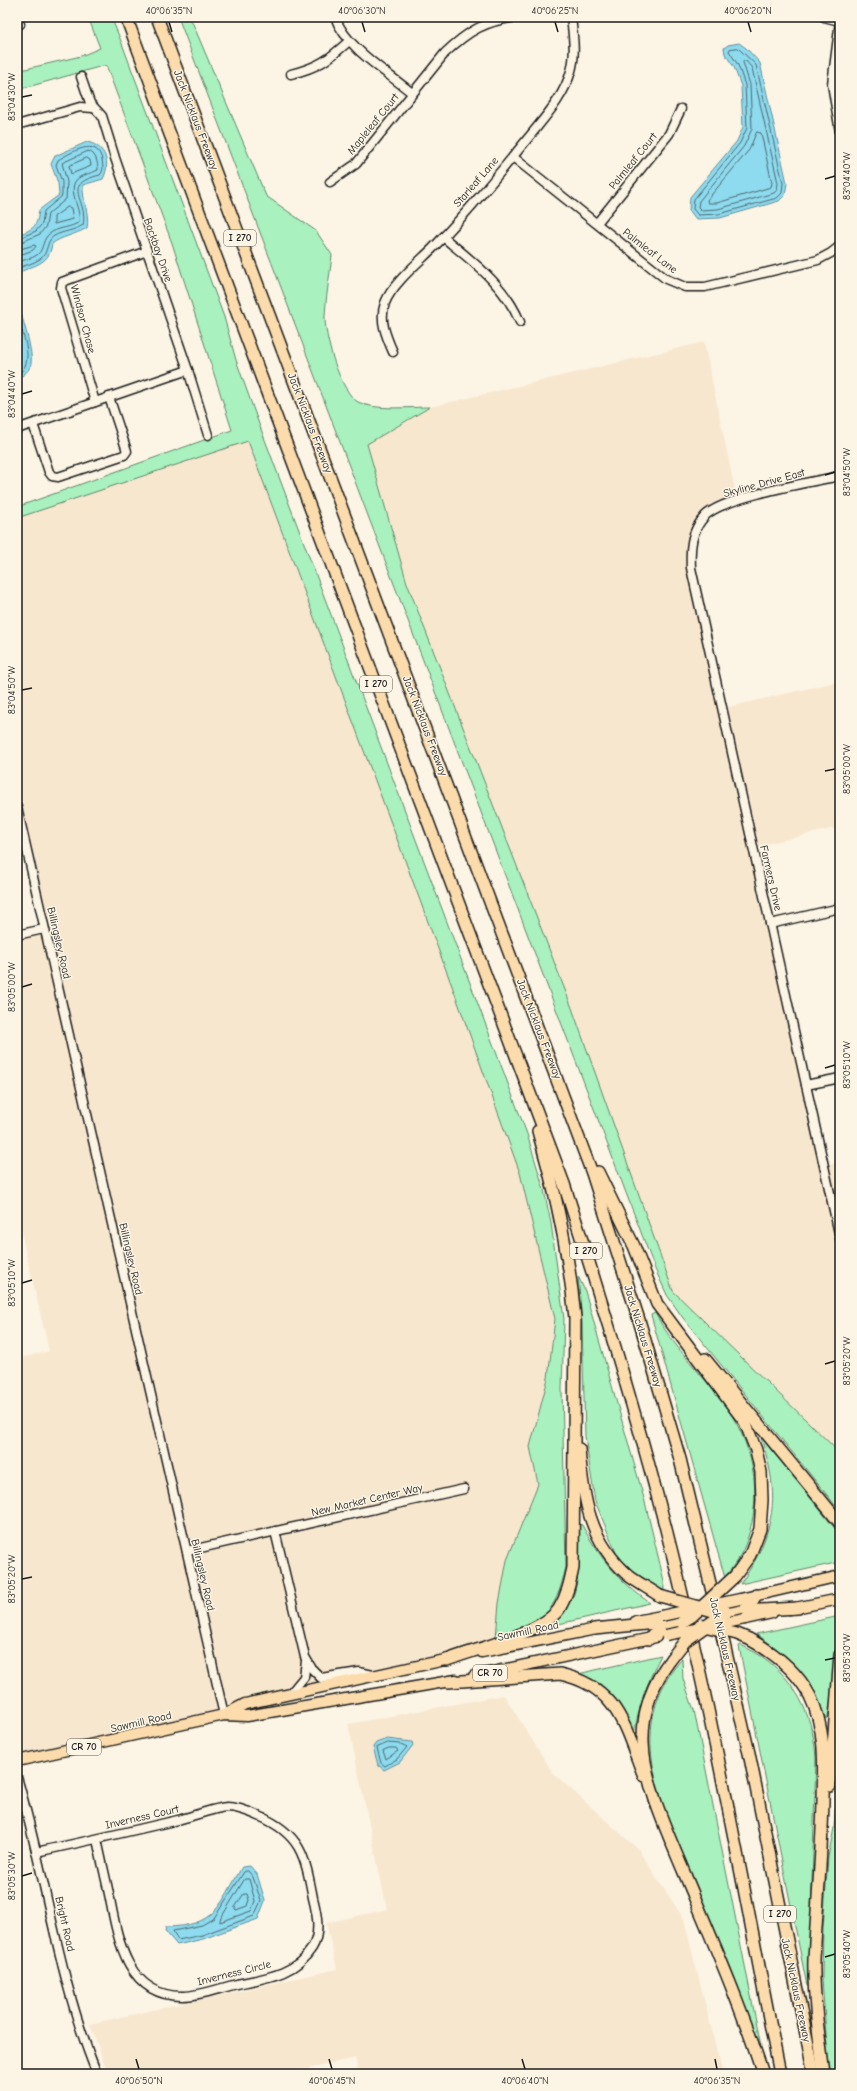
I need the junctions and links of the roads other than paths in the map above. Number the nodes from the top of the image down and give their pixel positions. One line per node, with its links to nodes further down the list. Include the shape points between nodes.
1 (126, 17): 37 (highway, I 270)
2 (157, 17): 40 (highway, Jack Nicklaus Freeway / I 270)
3 (335, 17): 8 (street)
4 (519, 17): 11 (street, Mapleleaf Court, via 493,21 461,38)
5 (571, 17): 16 (street, Starleaf Lane, via 574,54 568,82 554,106)
6 (824, 17): 7 (street)
7 (840, 21): 15 (street, via 832,84)
8 (349, 41): 9 (street, via 327,61); 11 (street)
9 (291, 74)
10 (81, 77): 12 (street, Backbay Drive)
11 (412, 93): 17 (street, Mapleleaf Court, via 356,164)
12 (93, 108): 14 (street, via 80,107); 21 (street, Backbay Drive, via 102,116)
13 (681, 109): 18 (street, Palmleaf Court, via 669,134)
14 (17, 125)
15 (840, 132)
16 (513, 157): 18 (street, Palmleaf Lane); 19 (street, Starleaf Lane)
17 (330, 182)
18 (597, 223): 20 (street, Palmleaf Lane, via 666,279 685,287 705,287 805,263 824,256)
19 (443, 237): 22 (street, via 489,275 514,307); 23 (street, Starleaf Lane, via 392,291 386,302 383,324)
20 (840, 246)
21 (147, 251): 24 (street, Backbay Drive); 26 (street, Windsor Chase, via 62,282 61,288)
22 (520, 322)
23 (393, 352)
24 (188, 370): 25 (street); 29 (street, Backbay Drive)
25 (109, 397): 26 (street); 27 (street, via 127,451 58,478 49,472)
26 (95, 402): 27 (street)
27 (33, 424): 28 (street)
28 (17, 429)
29 (208, 435)
30 (840, 476): 31 (street, Skyline Drive East, via 732,501 714,509)
31 (700, 524): 34 (street, Farmers Drive, via 692,539 690,568)
32 (17, 807): 35 (street, Billingsley Road)
33 (840, 908): 34 (street)
34 (770, 924): 39 (street, Farmers Drive)
35 (44, 929): 36 (street); 47 (street, Billingsley Road)
36 (17, 935)
37 (509, 1034): 43 (highway, via 555,1190 566,1247 575,1318); 76 (highway, I 270, via 564,1184 609,1324 666,1530 702,1685)
38 (840, 1078): 39 (street)
39 (806, 1085): 41 (street, Farmers Drive)
40 (575, 1124): 42 (highway, via 634,1246 657,1304); 77 (highway, Jack Nicklaus Freeway / I 270, via 639,1320 692,1506 749,1753)
41 (840, 1238)
42 (682, 1338): 45 (highway, via 710,1363); 51 (highway, bridge, via 745,1422 761,1472 760,1529 750,1555 735,1576)
43 (575, 1392): 51 (highway, bridge, via 583,1488 587,1511 597,1535 611,1557 629,1576 660,1596); 61 (highway, via 573,1568 568,1591 558,1609 546,1622 531,1630)
44 (464, 1489): 46 (street, New Market Center Way)
45 (840, 1524)
46 (275, 1531): 47 (street, New Market Center Way); 62 (street)
47 (186, 1551): 66 (street, Billingsley Road)
48 (840, 1576): 49 (main road)
49 (756, 1595): 53 (highway)
50 (840, 1599): 52 (main road)
51 (700, 1608): 53 (main road, bridge); 54 (highway, bridge); 55 (highway, bridge); 56 (main road, bridge)
52 (798, 1608): 53 (highway)
53 (743, 1609): 54 (highway); 57 (main road, bridge)
54 (726, 1612): 57 (highway, bridge)
55 (682, 1622): 56 (highway); 57 (highway, bridge)
56 (663, 1626): 57 (main road, bridge); 58 (highway); 59 (highway)
57 (705, 1627): 69 (highway, bridge, via 685,1641 660,1674 650,1693 644,1715 643,1744); 72 (highway, bridge, via 736,1634 762,1646 791,1669 810,1695 821,1725 824,1749)
58 (594, 1630): 61 (main road, Sawmill Road / CR 70)
59 (649, 1639): 64 (main road, Sawmill Road / CR 70)
60 (840, 1655): 72 (highway, via 829,1805)
61 (447, 1660): 63 (main road, Sawmill Road / CR 70)
62 (306, 1661): 63 (street, via 321,1678 359,1672); 65 (street, via 304,1678)
63 (376, 1676): 65 (main road, Sawmill Road / CR 70)
64 (448, 1682): 66 (main road, Sawmill Road / CR 70, via 247,1716); 69 (highway, via 560,1674 591,1684 617,1710)
65 (290, 1694): 66 (main road, Sawmill Road / CR 70, via 245,1704)
66 (224, 1715): 67 (main road, Sawmill Road / CR 70)
67 (17, 1761)
68 (17, 1777): 73 (street, Bright Road)
69 (659, 1810): 75 (highway)
70 (252, 1813): 71 (street, Inverness Court, via 228,1807); 71 (street, Inverness Circle, via 277,1823 289,1833 301,1850 308,1869 316,1913 317,1932 313,1946 292,1970 184,1996 155,1990 140,1980 127,1963 120,1945)
71 (97, 1839): 73 (street, Inverness Court)
72 (823, 1842): 78 (highway, via 814,1961 818,2033)
73 (36, 1852): 74 (street, Bright Road, via 64,1972 80,2028)
74 (97, 2074)
75 (763, 2074)
76 (780, 2074)
77 (814, 2074)
78 (824, 2074)

